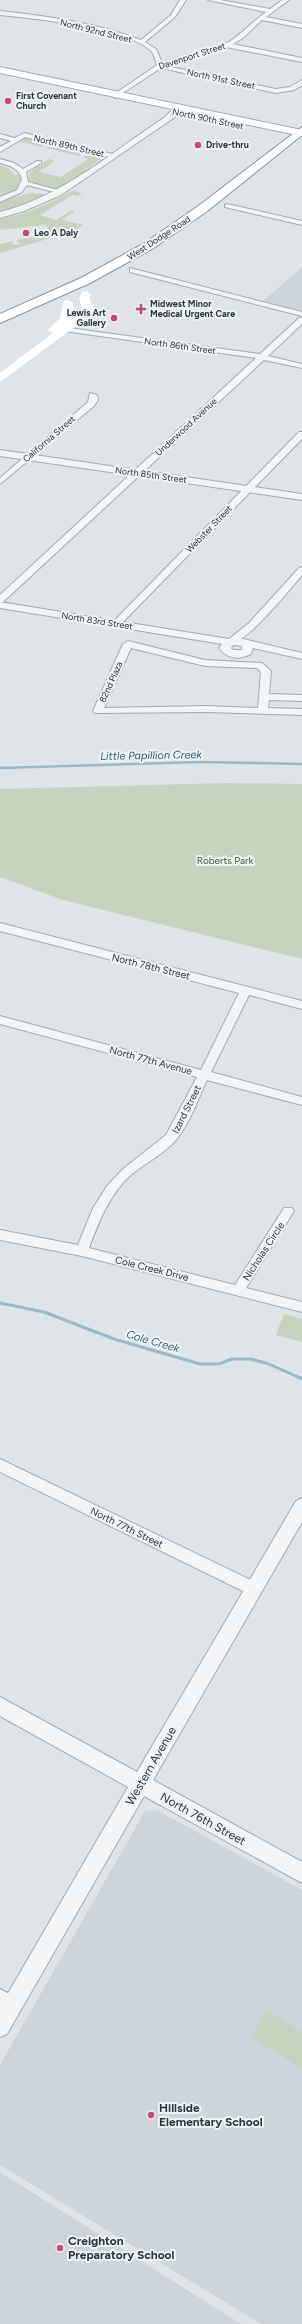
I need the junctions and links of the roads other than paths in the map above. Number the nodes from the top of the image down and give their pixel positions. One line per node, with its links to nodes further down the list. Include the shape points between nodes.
1 (183, 0): 8 (street, via 172,16)
2 (211, 0): 4 (street)
3 (286, 0): 4 (street, Davenport Street)
4 (270, 11): 6 (street, Davenport Street)
5 (0, 13): 8 (street, North 92nd Street, via 103,31)
6 (260, 18): 7 (street); 9 (street, Davenport Street, via 242,37)
7 (302, 26)
8 (141, 43): 11 (street, North 92nd Street, via 154,52)
9 (227, 45): 10 (street); 11 (street, Davenport Street)
10 (302, 60)
11 (160, 66): 13 (street, North 91st Street, via 272,90 292,89); 14 (street, Davenport Street)
12 (0, 70): 14 (main road, North 90th Street)
13 (302, 82)
14 (115, 96): 15 (main road, North 90th Street)
15 (176, 110): 16 (main road, North 90th Street); 23 (street)
16 (300, 134): 39 (highway, West Dodge Road, via 166,234)
17 (0, 136): 18 (street)
18 (16, 140): 19 (street, North 89th Street, via 24,135); 20 (street)
19 (52, 142): 21 (street); 22 (street, North 89th Street)
20 (2, 147)
21 (44, 148)
22 (90, 151): 23 (street, North 89th Street); 24 (street)
23 (113, 156): 29 (street)
24 (82, 157)
25 (0, 161): 27 (street, via 14,164)
26 (39, 162): 27 (street)
27 (23, 171): 28 (street)
28 (24, 185): 29 (street); 31 (street, via 16,194)
29 (62, 191): 33 (street, via 36,205)
30 (239, 196): 32 (highway)
31 (0, 200)
32 (223, 209): 34 (street)
33 (0, 215)
34 (302, 223)
35 (146, 262): 36 (highway, West Dodge Road)
36 (133, 270): 37 (highway, West Dodge Road); 41 (street)
37 (121, 277)
38 (101, 287): 39 (highway, West Dodge Road)
39 (86, 288): 40 (highway, West Dodge Road); 42 (highway, West Dodge Road); 44 (main road, via 84,298 87,311)
40 (68, 303): 44 (main road, via 69,314); 45 (highway, West Dodge Road)
41 (302, 314)
42 (2, 316)
43 (302, 320): 46 (street, Underwood Avenue)
44 (62, 329): 46 (street, North 86th Street); 48 (main road)
45 (0, 331)
46 (262, 357): 47 (street, North 86th Street); 53 (street, Underwood Avenue)
47 (302, 366)
48 (0, 379)
49 (93, 395): 52 (street, California Street, via 92,403)
50 (302, 434): 55 (street, Webster Street)
51 (0, 453): 52 (street, North 85th Street)
52 (28, 458): 53 (street, North 85th Street); 54 (street, California Street)
53 (136, 473): 55 (street, North 85th Street); 58 (street, Underwood Avenue)
54 (0, 482)
55 (248, 489): 56 (street, North 85th Street); 60 (street, Webster Street)
56 (302, 496)
57 (302, 570): 61 (street)
58 (0, 600)
59 (0, 605): 60 (street, North 83rd Street)
60 (116, 624): 62 (street, North 83rd Street, via 195,636)
61 (252, 625): 62 (street); 62 (street)
62 (237, 649): 63 (street, North 83rd Street); 64 (street, 82nd Plaza, via 266,671); 66 (street, 82nd Plaza, via 205,663 128,644 98,711)
63 (302, 656)
64 (264, 697): 65 (street); 66 (street, 82nd Plaza)
65 (302, 698)
66 (263, 711): 67 (street, 82nd Plaza)
67 (302, 712)
68 (0, 927): 69 (street, North 78th Street)
69 (246, 990): 70 (street, North 78th Street); 72 (street, Izard Street)
70 (302, 1005)
71 (0, 1020): 72 (street, North 77th Avenue)
72 (204, 1074): 73 (street, North 77th Avenue); 76 (street, Izard Street, via 170,1140 128,1171 112,1188 99,1207)
73 (302, 1101)
74 (288, 1211): 77 (street, Nicholas Circle)
75 (0, 1234): 76 (street, Cole Creek Drive)
76 (82, 1251): 77 (street, Cole Creek Drive)
77 (238, 1290): 78 (street, Cole Creek Drive)
78 (302, 1307)
79 (0, 1465): 81 (street, North 77th Street)
80 (302, 1506): 81 (street, Western Avenue)
81 (254, 1589): 83 (street, Western Avenue)
82 (0, 1706): 83 (street, North 76th Street)
83 (140, 1784): 84 (street, North 76th Street); 85 (street, Western Avenue)
84 (301, 1871)
85 (6, 2001): 86 (street, Western Avenue)
86 (0, 2027)

